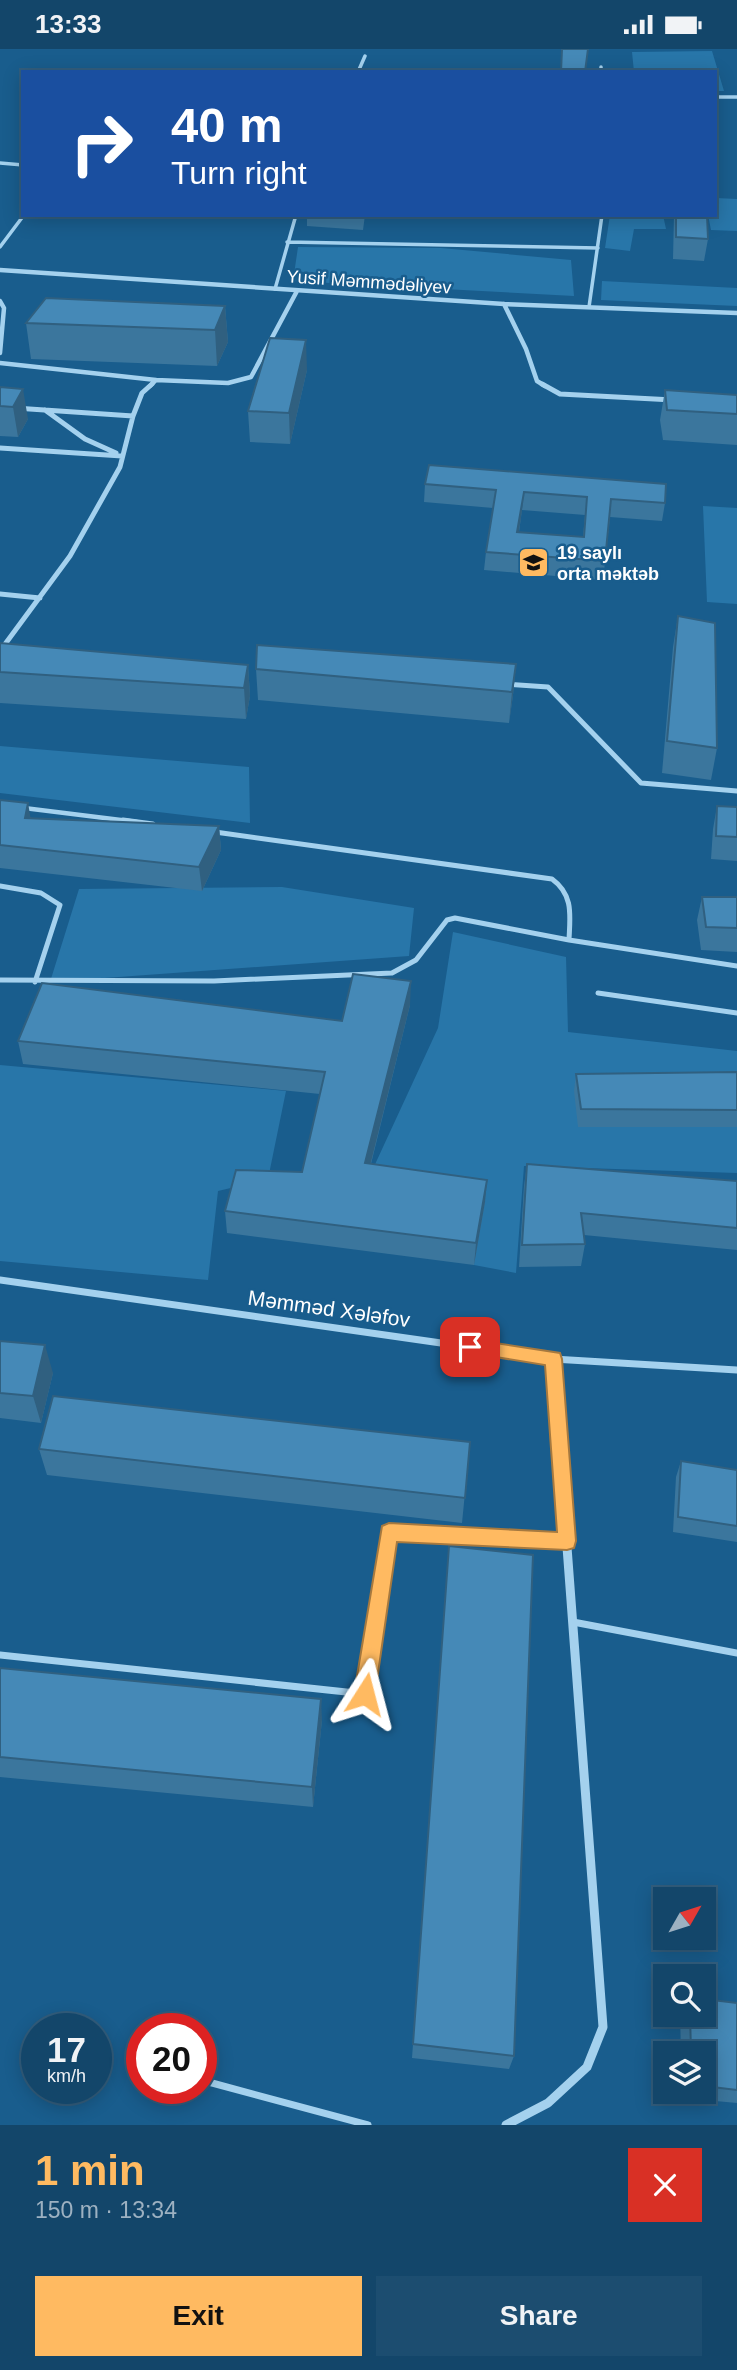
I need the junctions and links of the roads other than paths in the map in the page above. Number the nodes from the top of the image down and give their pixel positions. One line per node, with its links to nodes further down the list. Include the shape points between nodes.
1 (365, 56): 2 (lane)
2 (359, 70)
3 (717, 97): 4 (lane)
4 (737, 97)
5 (0, 163): 6 (lane)
6 (21, 165)
7 (22, 217): 11 (lane)
8 (295, 217): 10 (lane)
9 (602, 217): 12 (lane)
10 (287, 242): 12 (lane); 14 (lane)
11 (0, 247)
12 (598, 249): 18 (lane)
13 (0, 270): 14 (street, Yusif Məmmədəliyev)
14 (275, 289): 15 (street, Yusif Məmmədəliyev)
15 (297, 291): 17 (street, Yusif Məmmədəliyev); 22 (street, via 251,377 228,383)
16 (0, 301): 20 (street, via 4,309)
17 (504, 305): 18 (street, Yusif Məmmədəliyev); 23 (street, via 537,381 545,388 560,394)
18 (589, 307): 19 (street, Yusif Məmmədəliyev)
19 (737, 313)
20 (0, 353)
21 (0, 363): 22 (street)
22 (156, 380): 26 (street, via 142,393)
23 (682, 401)
24 (0, 407): 25 (street)
25 (45, 410): 26 (street); 28 (street, via 85,439)
26 (133, 416): 28 (street)
27 (0, 448): 28 (street)
28 (122, 456): 30 (street, via 70,556)
29 (0, 594): 30 (street)
30 (40, 598): 32 (street)
31 (18, 648): 32 (street)
32 (2, 649)
33 (495, 684): 34 (street, via 548,687 641,783)
34 (737, 791)
35 (14, 807): 36 (lane)
36 (166, 826)
37 (207, 831): 39 (lane, via 552,879 565,886 569,898)
38 (0, 886): 42 (lane, via 48,896 60,905)
39 (569, 940): 40 (lane); 42 (lane, via 455,918 447,921 414,964 392,974)
40 (737, 965)
41 (0, 980): 42 (lane)
42 (35, 982)
43 (598, 993): 44 (lane)
44 (737, 1013)
45 (0, 1280): 46 (street, Məmməd Xələfov)
46 (553, 1359): 47 (street, Məmməd Xələfov); 48 (street)
47 (737, 1370)
48 (567, 1541): 49 (street); 51 (lane, via 389,1532 365,1694)
49 (573, 1622): 50 (lane); 54 (street, via 603,2027 587,2067 548,2103)
50 (737, 1653)
51 (0, 1655)
52 (217, 2084): 53 (lane)
53 (368, 2125)
54 (506, 2125)

